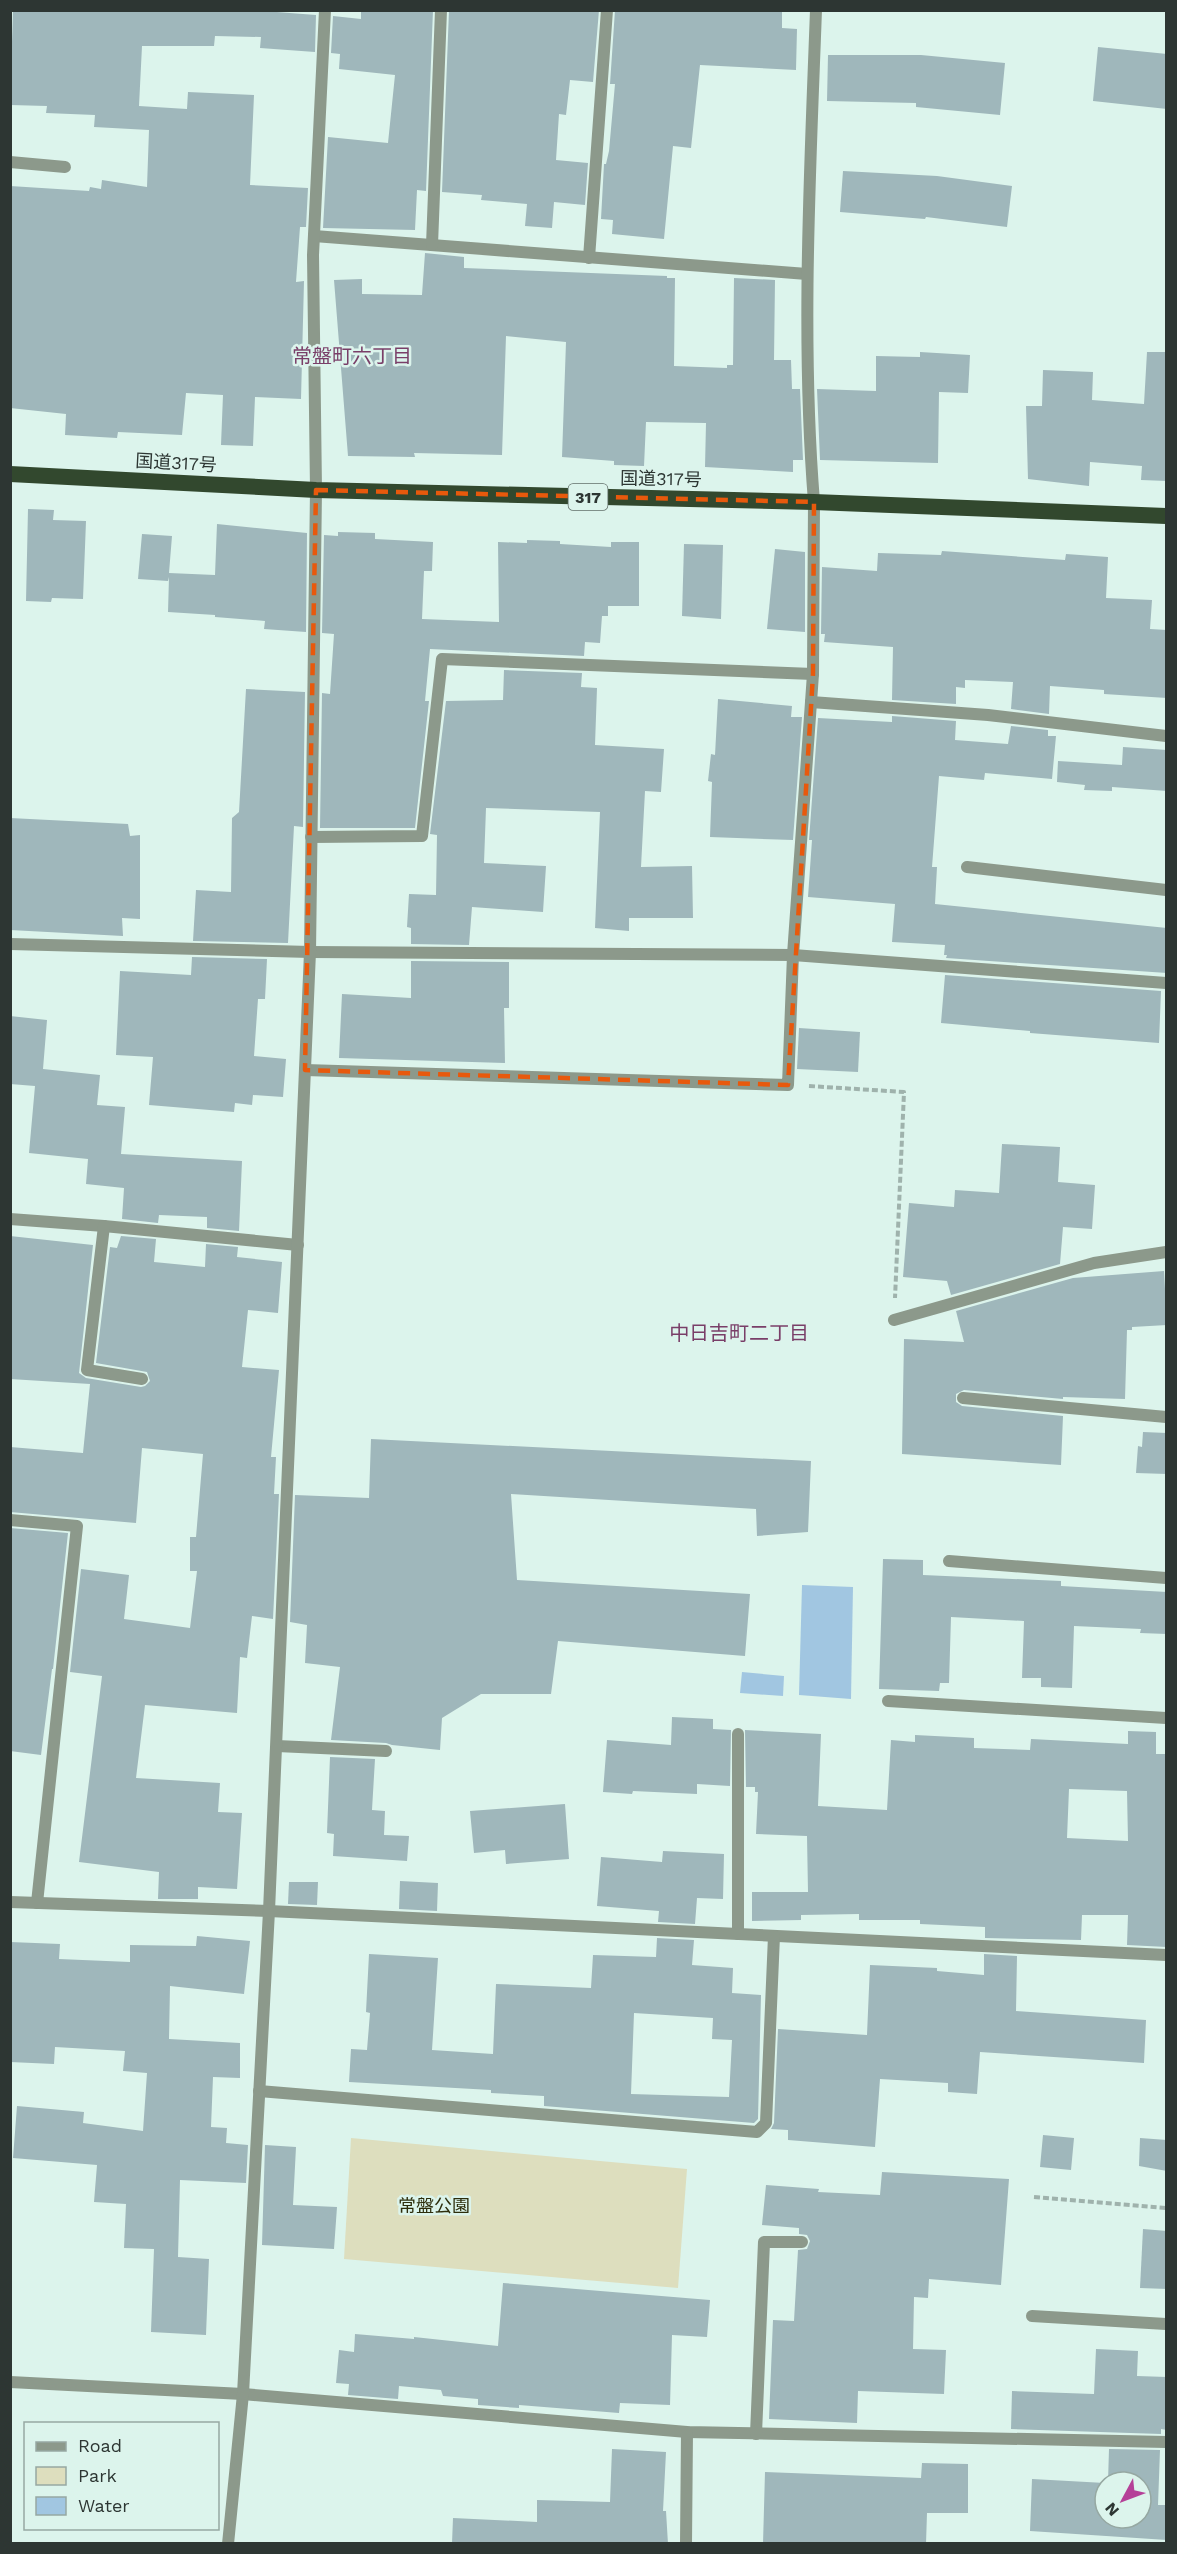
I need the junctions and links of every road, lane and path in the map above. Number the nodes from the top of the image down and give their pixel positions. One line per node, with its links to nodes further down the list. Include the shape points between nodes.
1 (325, 10): 7 (street)
2 (441, 10): 8 (street)
3 (607, 10): 9 (street)
4 (816, 10): 10 (street)
5 (10, 162): 6 (street)
6 (65, 167)
7 (314, 236): 8 (street); 12 (street)
8 (432, 245): 9 (street)
9 (589, 258): 10 (street)
10 (807, 274): 13 (street)
11 (10, 474): 12 (highway, 国道317号 / 317)
12 (316, 490): 13 (highway, 国道317号 / 317); 18 (street)
13 (814, 502): 14 (highway, 国道317号 / 317); 15 (street)
14 (1167, 516)
15 (813, 674): 16 (street); 18 (street, via 442,659 422,836)
16 (811, 702): 17 (street, via 988,715); 23 (street)
17 (1167, 736)
18 (311, 837): 22 (street)
19 (967, 867): 20 (street)
20 (1167, 890)
21 (10, 944): 22 (street)
22 (310, 952): 23 (street); 25 (street)
23 (793, 955): 24 (street); 26 (street)
24 (1167, 983)
25 (305, 1070): 26 (street); 29 (street)
26 (788, 1085): 31 (path, via 904,1092)
27 (10, 1220): 28 (street)
28 (104, 1226): 29 (street); 32 (street, via 87,1370)
29 (297, 1245): 41 (street)
30 (1167, 1252): 31 (street, via 1094,1263)
31 (894, 1320)
32 (142, 1378)
33 (963, 1398): 34 (street)
34 (1167, 1418)
35 (10, 1520): 44 (street, via 77,1526)
36 (949, 1561): 37 (street)
37 (1167, 1578)
38 (888, 1701): 39 (street)
39 (1167, 1718)
40 (738, 1734): 46 (street)
41 (277, 1746): 42 (street); 45 (street)
42 (386, 1752)
43 (10, 1902): 44 (street)
44 (38, 1903): 45 (street)
45 (269, 1911): 46 (street); 49 (street)
46 (738, 1934): 47 (street)
47 (774, 1936): 48 (street); 49 (street, via 766,2123 757,2132)
48 (1167, 1956)
49 (259, 2091): 56 (street)
50 (1034, 2197): 51 (path)
51 (1167, 2208)
52 (802, 2242): 58 (street, via 764,2242)
53 (1032, 2316): 54 (street)
54 (1167, 2324)
55 (10, 2382): 56 (street)
56 (243, 2394): 57 (street); 60 (street)
57 (687, 2432): 58 (street); 61 (street)
58 (756, 2434): 59 (street)
59 (1167, 2442)
60 (228, 2544)
61 (686, 2544)

